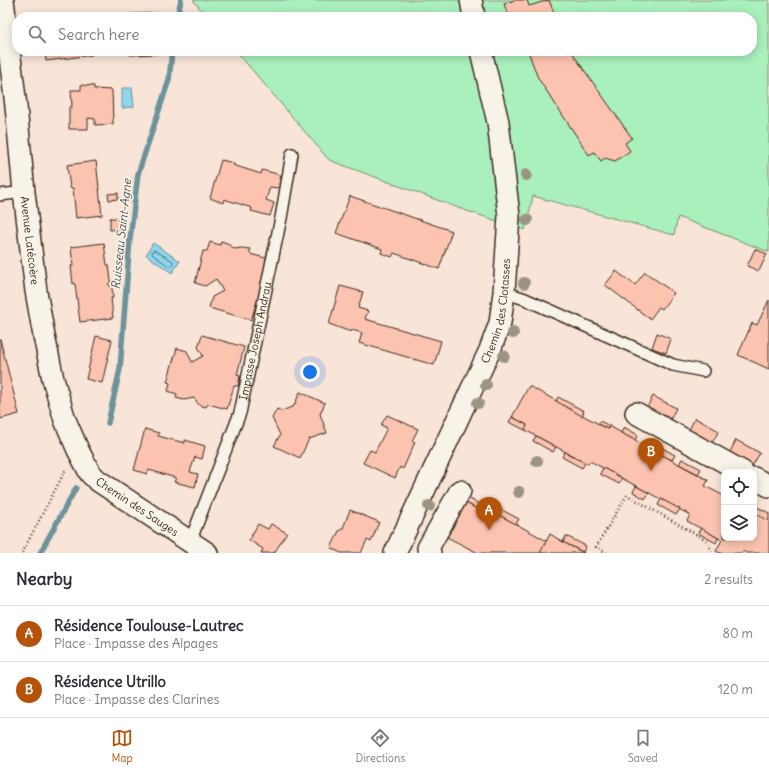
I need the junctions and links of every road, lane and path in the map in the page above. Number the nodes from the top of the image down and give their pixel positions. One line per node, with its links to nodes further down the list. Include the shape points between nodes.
1 (3, 0): 6 (street, Avenue Latécoère)
2 (471, 0): 3 (street)
3 (473, 12)
4 (482, 56): 8 (street, Chemin des Clotasses, via 498,122 509,216)
5 (292, 154): 17 (lane, Impasse Joseph Andrau, via 240,413 198,523)
6 (24, 192): 7 (lane); 13 (street, Avenue Latécoère, via 36,291 62,430 78,450)
7 (0, 195)
8 (504, 292): 9 (lane, via 673,365); 19 (street, Chemin des Clotasses, via 500,323 490,350)
9 (703, 371)
10 (636, 413): 12 (street)
11 (68, 464): 18 (path)
12 (738, 469)
13 (90, 473): 17 (street, Chemin des Sauges, via 112,491)
14 (757, 480): 15 (street)
15 (769, 486)
16 (460, 491): 20 (street, via 451,519 428,548)
17 (199, 548)
18 (22, 553)
19 (395, 553)
20 (430, 553)
21 (607, 553): 22 (path, via 596,548 628,495 706,540)
22 (713, 553)

